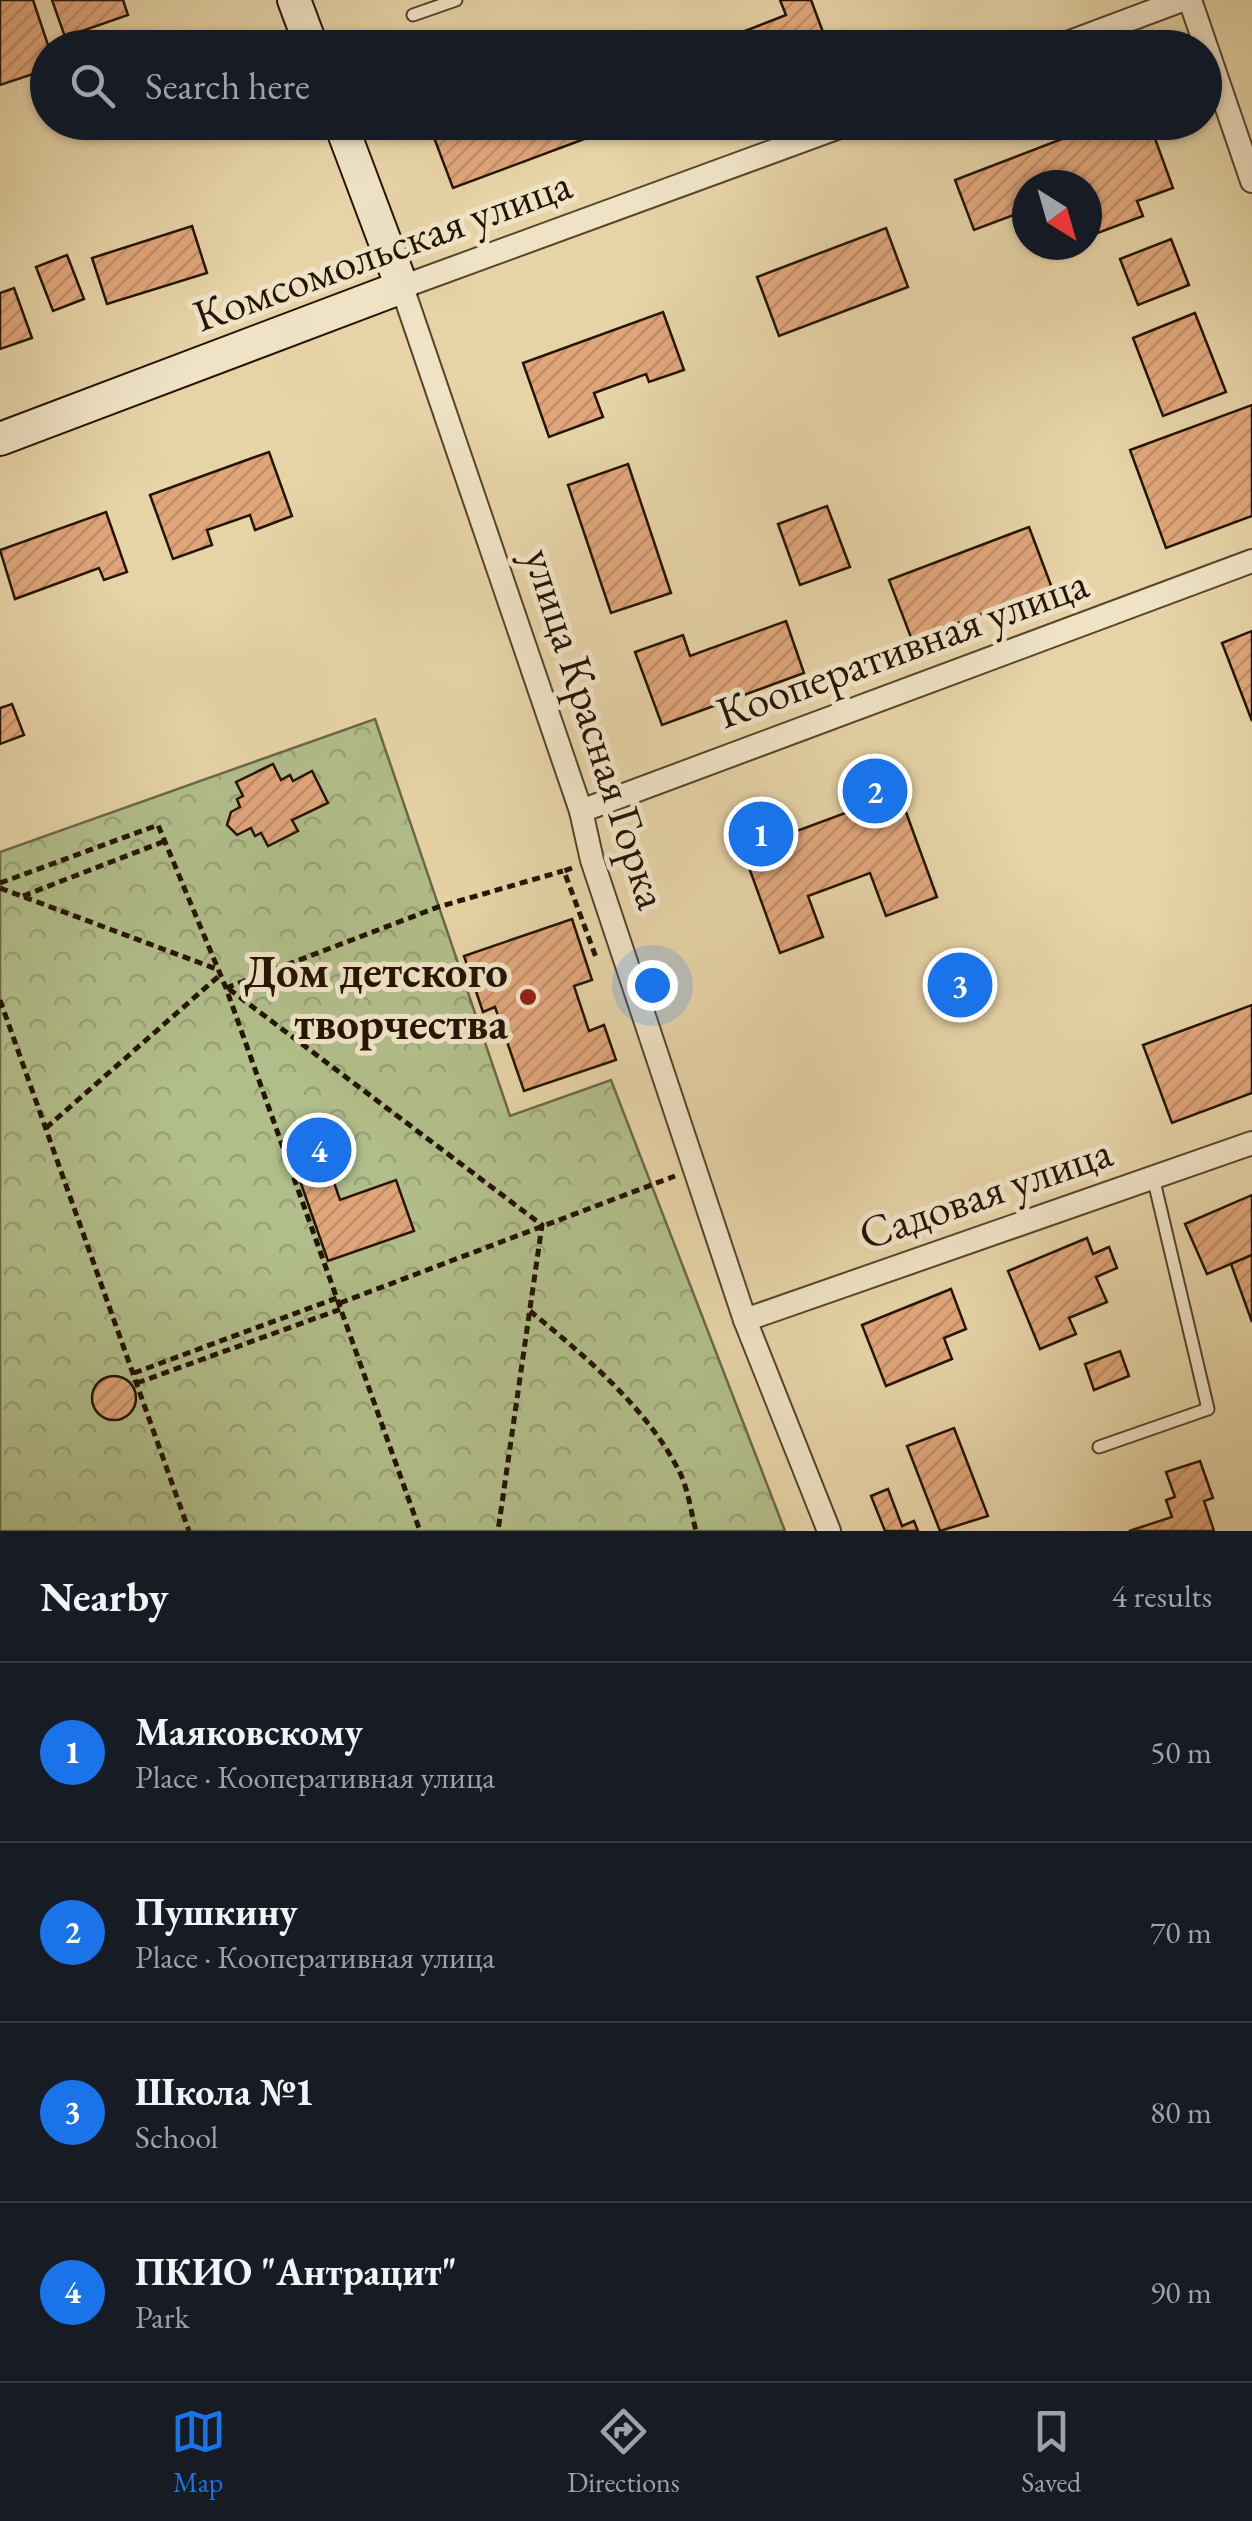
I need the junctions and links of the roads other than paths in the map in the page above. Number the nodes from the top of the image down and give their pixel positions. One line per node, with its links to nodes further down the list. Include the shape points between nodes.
1 (294, 0): 5 (street)
2 (456, 0): 4 (lane)
3 (1186, 0): 6 (street); 7 (street)
4 (413, 15)
5 (305, 30)
6 (1104, 30)
7 (1197, 30)
8 (1222, 99): 11 (street)
9 (347, 140): 12 (street, улица Красная Горка)
10 (803, 140): 12 (street, Комсомольская улица)
11 (1252, 181)
12 (402, 287): 13 (street, Комсомольская улица); 15 (street, улица Красная Горка)
13 (0, 440)
14 (1252, 561): 15 (street, Кооперативная улица)
15 (581, 811): 18 (street, улица Красная Горка)
16 (1252, 1142): 17 (street, Садовая улица)
17 (1153, 1177): 18 (street, Садовая улица); 19 (lane, via 1208,1409)
18 (746, 1320): 20 (street, улица Красная Горка)
19 (1099, 1448)
20 (830, 1531)

